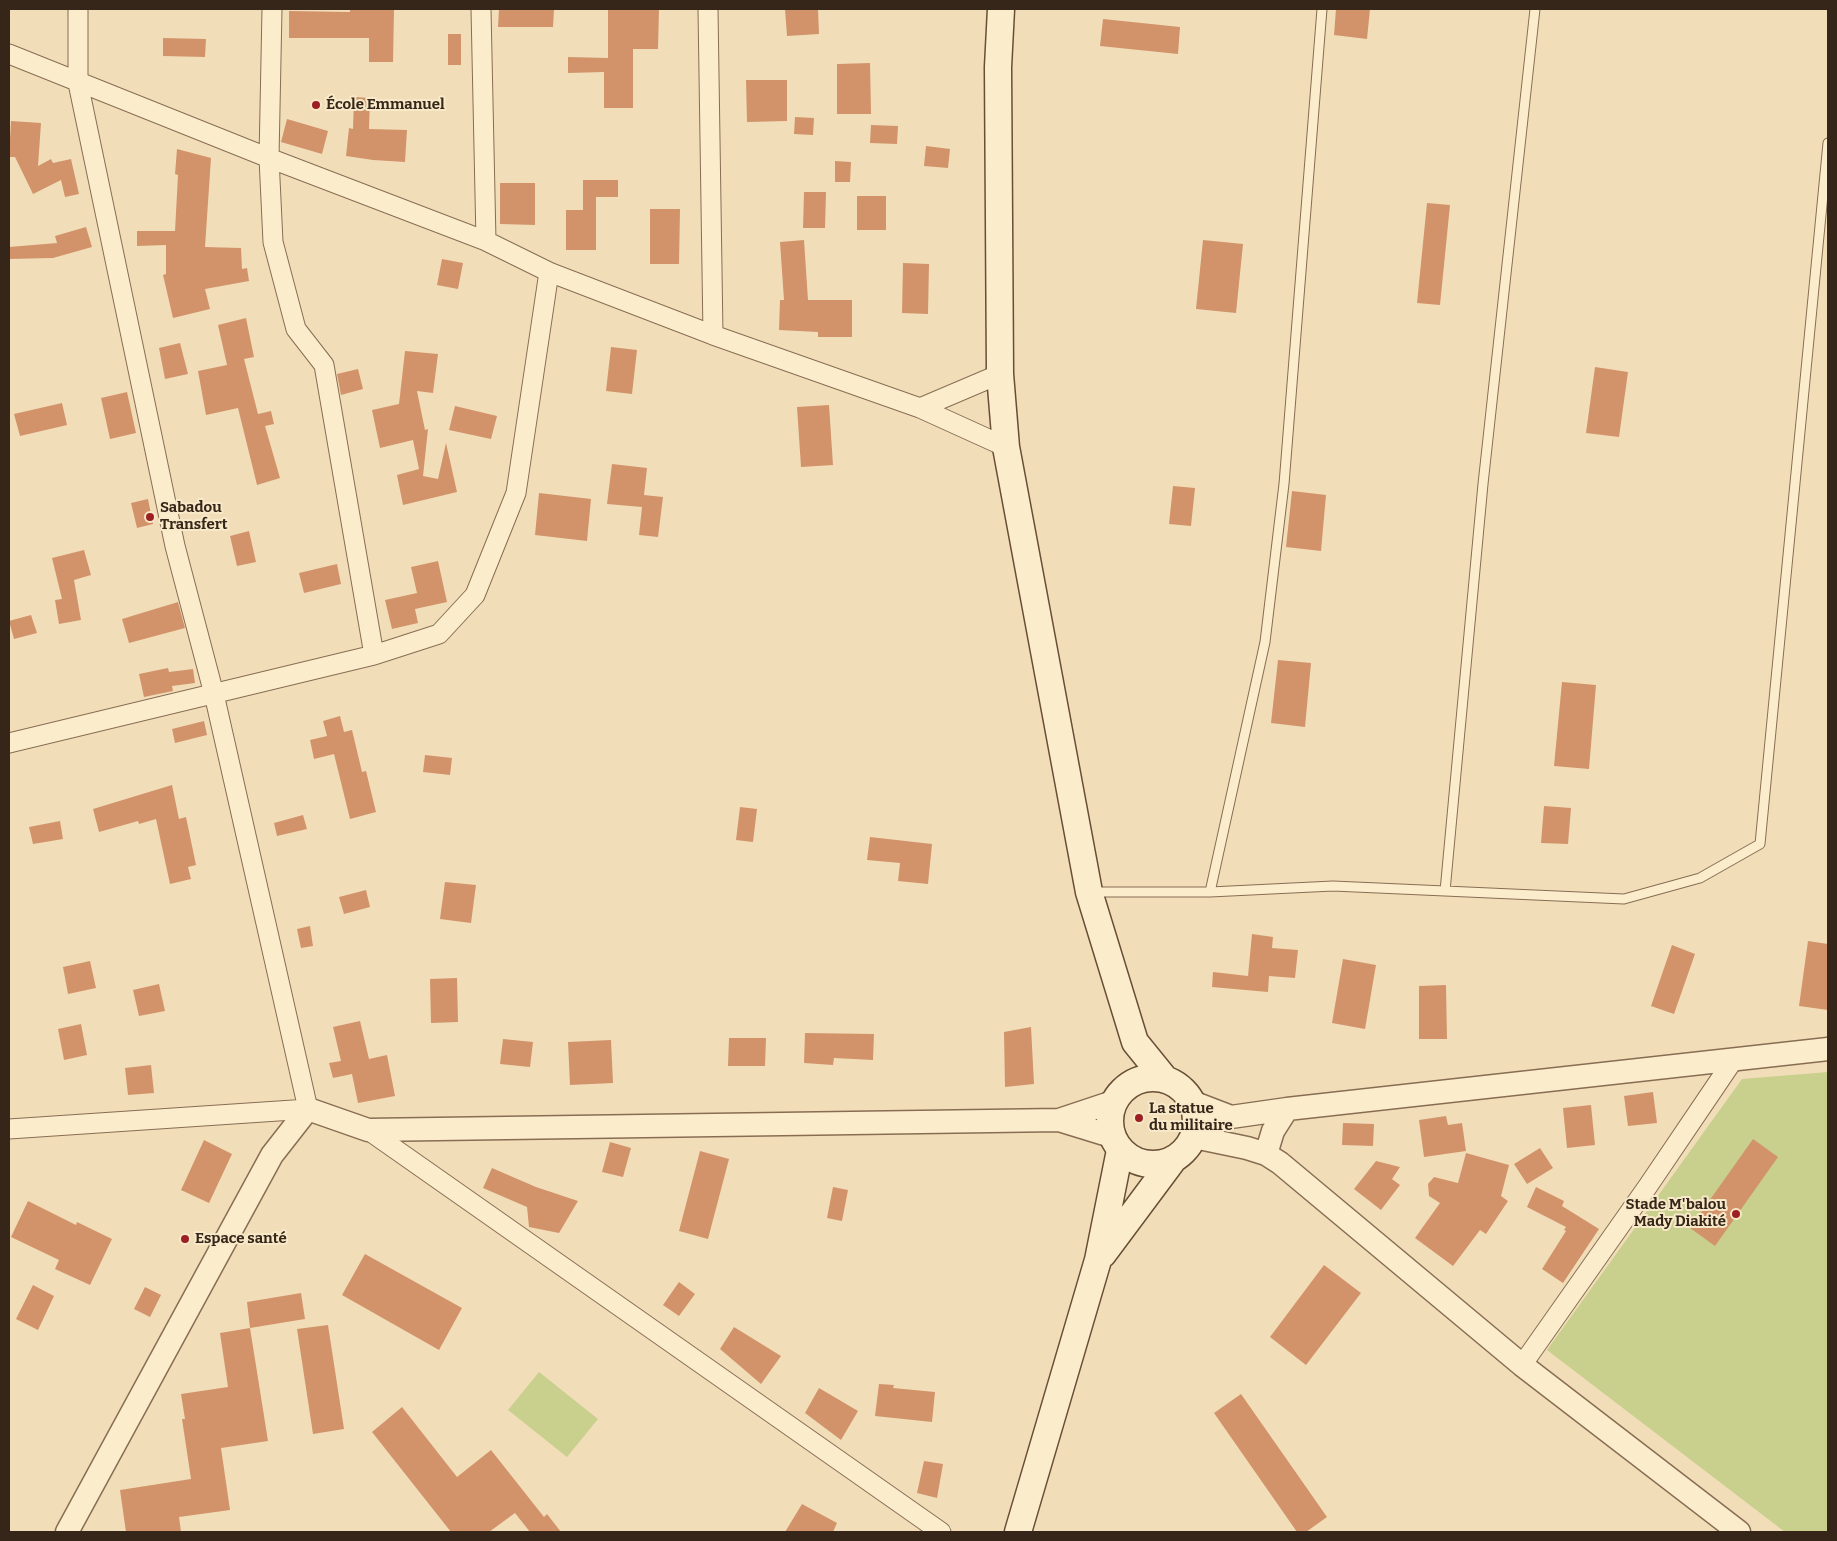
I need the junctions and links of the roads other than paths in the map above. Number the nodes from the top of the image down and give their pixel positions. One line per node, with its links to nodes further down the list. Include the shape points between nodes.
1 (78, 9): 9 (street)
2 (272, 9): 11 (street)
3 (481, 9): 12 (street)
4 (708, 9): 14 (street)
5 (1001, 9): 15 (main road, via 998,67)
6 (1322, 9): 23 (lane, via 1284,484 1264,642)
7 (1535, 9): 21 (lane, via 1483,484)
8 (9, 54): 9 (street)
9 (78, 83): 11 (street); 19 (street, via 175,546)
10 (1828, 143): 21 (lane, via 1760,844 1700,878 1624,899)
11 (269, 158): 12 (street); 18 (street, via 274,242 296,329 324,365)
12 (486, 241): 13 (street)
13 (549, 272): 14 (street); 18 (street, via 516,493 475,595 439,634)
14 (713, 335): 16 (street)
15 (1000, 374): 16 (street); 17 (main road)
16 (920, 408): 17 (street)
17 (1006, 447): 22 (main road)
18 (374, 655): 19 (street)
19 (214, 694): 20 (street); 30 (street)
20 (9, 743)
21 (1445, 891): 23 (lane, via 1333,886)
22 (1090, 892): 23 (lane); 24 (main road)
23 (1210, 892)
24 (1135, 1042): 27 (main road); 28 (main road)
25 (1828, 1049): 26 (street)
26 (1734, 1059): 31 (street); 41 (street)
27 (1165, 1079): 28 (main road, via 1136,1081); 29 (main road, via 1185,1092)
28 (1118, 1096): 33 (street); 37 (main road, via 1109,1119)
29 (1192, 1102): 32 (street); 36 (main road, via 1196,1116)
30 (308, 1109): 34 (street); 35 (street); 42 (street, via 272,1155)
31 (1287, 1109): 32 (street); 38 (street, via 1273,1131)
32 (1231, 1117): 36 (street)
33 (1059, 1120): 35 (street); 37 (street)
34 (9, 1129)
35 (368, 1130): 43 (street)
36 (1194, 1134): 38 (street); 39 (main road, via 1182,1154)
37 (1116, 1143): 39 (main road, via 1131,1160 1145,1165 1160,1165); 40 (main road)
38 (1266, 1154): 41 (street)
39 (1173, 1160): 40 (main road)
40 (1098, 1260): 44 (main road)
41 (1522, 1365): 45 (street)
42 (67, 1532)
43 (941, 1532)
44 (1018, 1532)
45 (1739, 1532)

